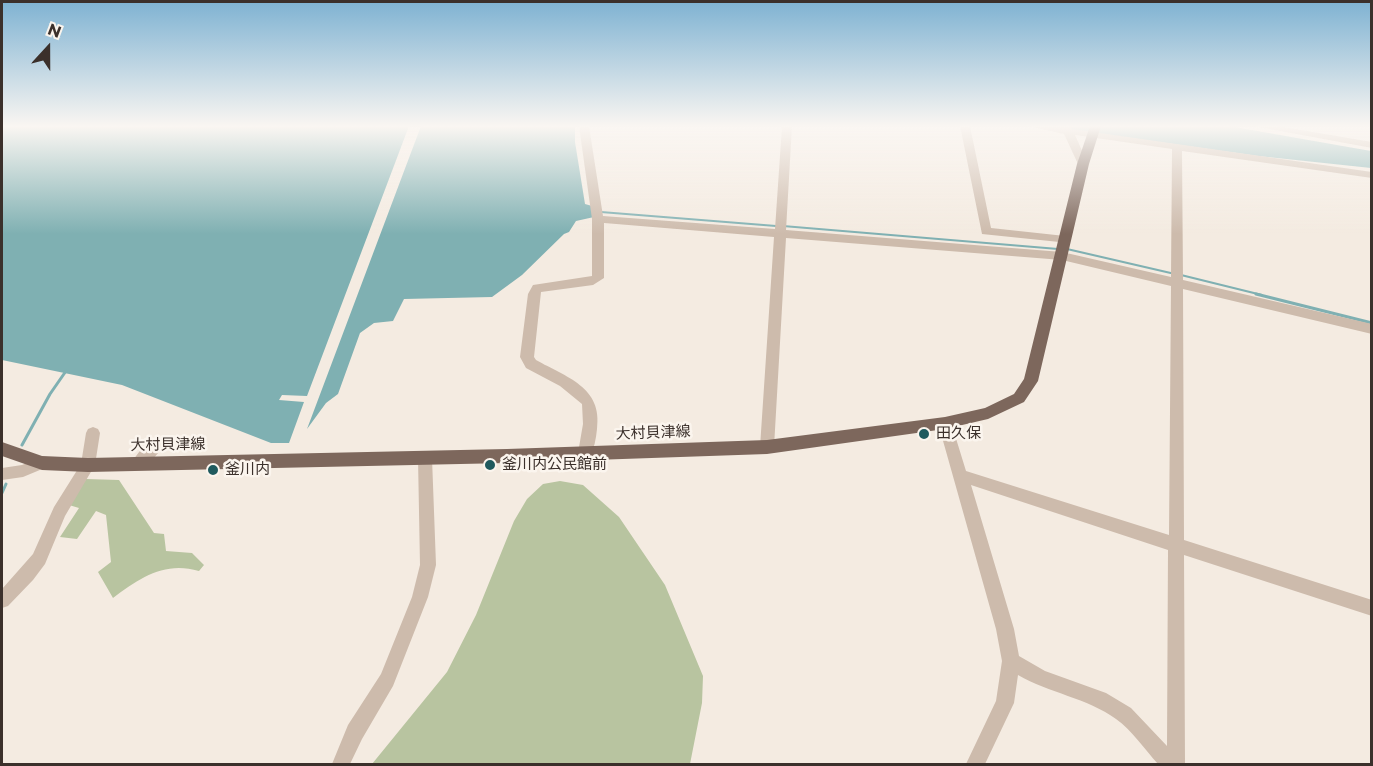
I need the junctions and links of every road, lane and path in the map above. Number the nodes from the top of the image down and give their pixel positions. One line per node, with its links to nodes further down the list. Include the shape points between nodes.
1 (589, 162): 8 (street)
2 (785, 162): 9 (street)
3 (972, 162): 10 (street, via 986,231)
4 (1177, 162): 11 (street)
5 (1276, 162): 7 (street)
6 (1083, 164): 10 (main road, 大村貝津線)
7 (1371, 175)
8 (598, 218): 9 (street); 18 (street, via 598,278 537,288 527,357 531,364 585,395 591,420)
9 (780, 228): 10 (street); 16 (street)
10 (1063, 249): 11 (street); 13 (main road, 大村貝津線, via 1031,381 1019,398 988,413)
11 (1176, 277): 12 (street); 25 (street)
12 (1371, 329)
13 (945, 423): 16 (main road, 大村貝津線); 24 (street)
14 (93, 433): 22 (street)
15 (158, 443): 21 (street)
16 (767, 447): 18 (main road, 大村貝津線)
17 (2, 449): 20 (main road, 大村貝津線)
18 (585, 453): 19 (main road, 大村貝津線)
19 (425, 458): 21 (main road, 大村貝津線); 29 (street, via 428,566 420,597 387,680 355,732)
20 (42, 463): 22 (main road, 大村貝津線); 23 (street)
21 (138, 464): 22 (main road, 大村貝津線)
22 (88, 465): 26 (street, via 59,512 39,559)
23 (2, 474)
24 (962, 476): 25 (street); 28 (street)
25 (1177, 547): 27 (street); 32 (street)
26 (2, 600)
27 (1371, 608)
28 (1011, 661): 30 (street, via 1005,703); 31 (street, via 1041,678 1100,699 1125,714)
29 (341, 765)
30 (975, 765)
31 (1170, 765)
32 (1176, 765)

